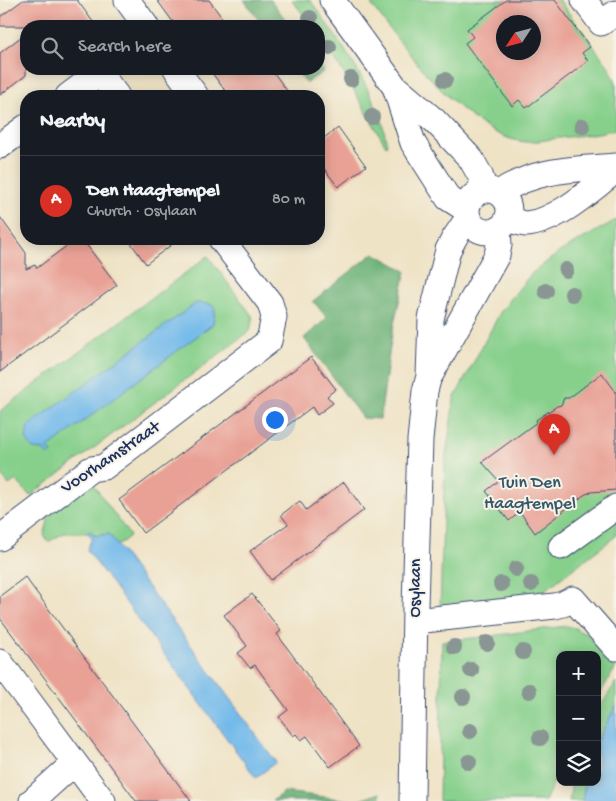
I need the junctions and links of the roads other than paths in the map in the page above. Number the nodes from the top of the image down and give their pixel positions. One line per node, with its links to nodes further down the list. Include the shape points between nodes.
1 (127, 0): 5 (street)
2 (332, 0): 9 (street)
3 (584, 0): 4 (street, via 601,24)
4 (616, 13)
5 (142, 20)
6 (95, 75): 10 (street)
7 (105, 75): 11 (street)
8 (180, 75): 12 (street)
9 (396, 87): 16 (street, via 467,154); 17 (street, via 413,143 448,198)
10 (76, 90)
11 (114, 90)
12 (192, 90)
13 (20, 131): 14 (street)
14 (0, 146)
15 (616, 168): 16 (street, via 562,170); 18 (street, via 577,200 552,215 525,224)
16 (492, 191): 17 (street, via 478,192 472,197); 18 (street, via 508,204)
17 (467, 214): 18 (street, via 477,229 491,232); 20 (street, Osylaan, via 444,262 431,319)
18 (502, 224): 20 (street, Osylaan, via 498,255)
19 (226, 245): 22 (street, Voorhamstraat, via 270,304 274,317 269,341 104,467 91,468)
20 (429, 376): 24 (street, Osylaan, via 420,440)
21 (616, 506): 23 (street)
22 (0, 538)
23 (561, 547)
24 (415, 621): 25 (street, via 555,606 573,599); 30 (street, Osylaan)
25 (616, 648)
26 (0, 662): 27 (street)
27 (74, 763): 28 (street); 29 (street)
28 (32, 801)
29 (103, 801)
30 (412, 801)

